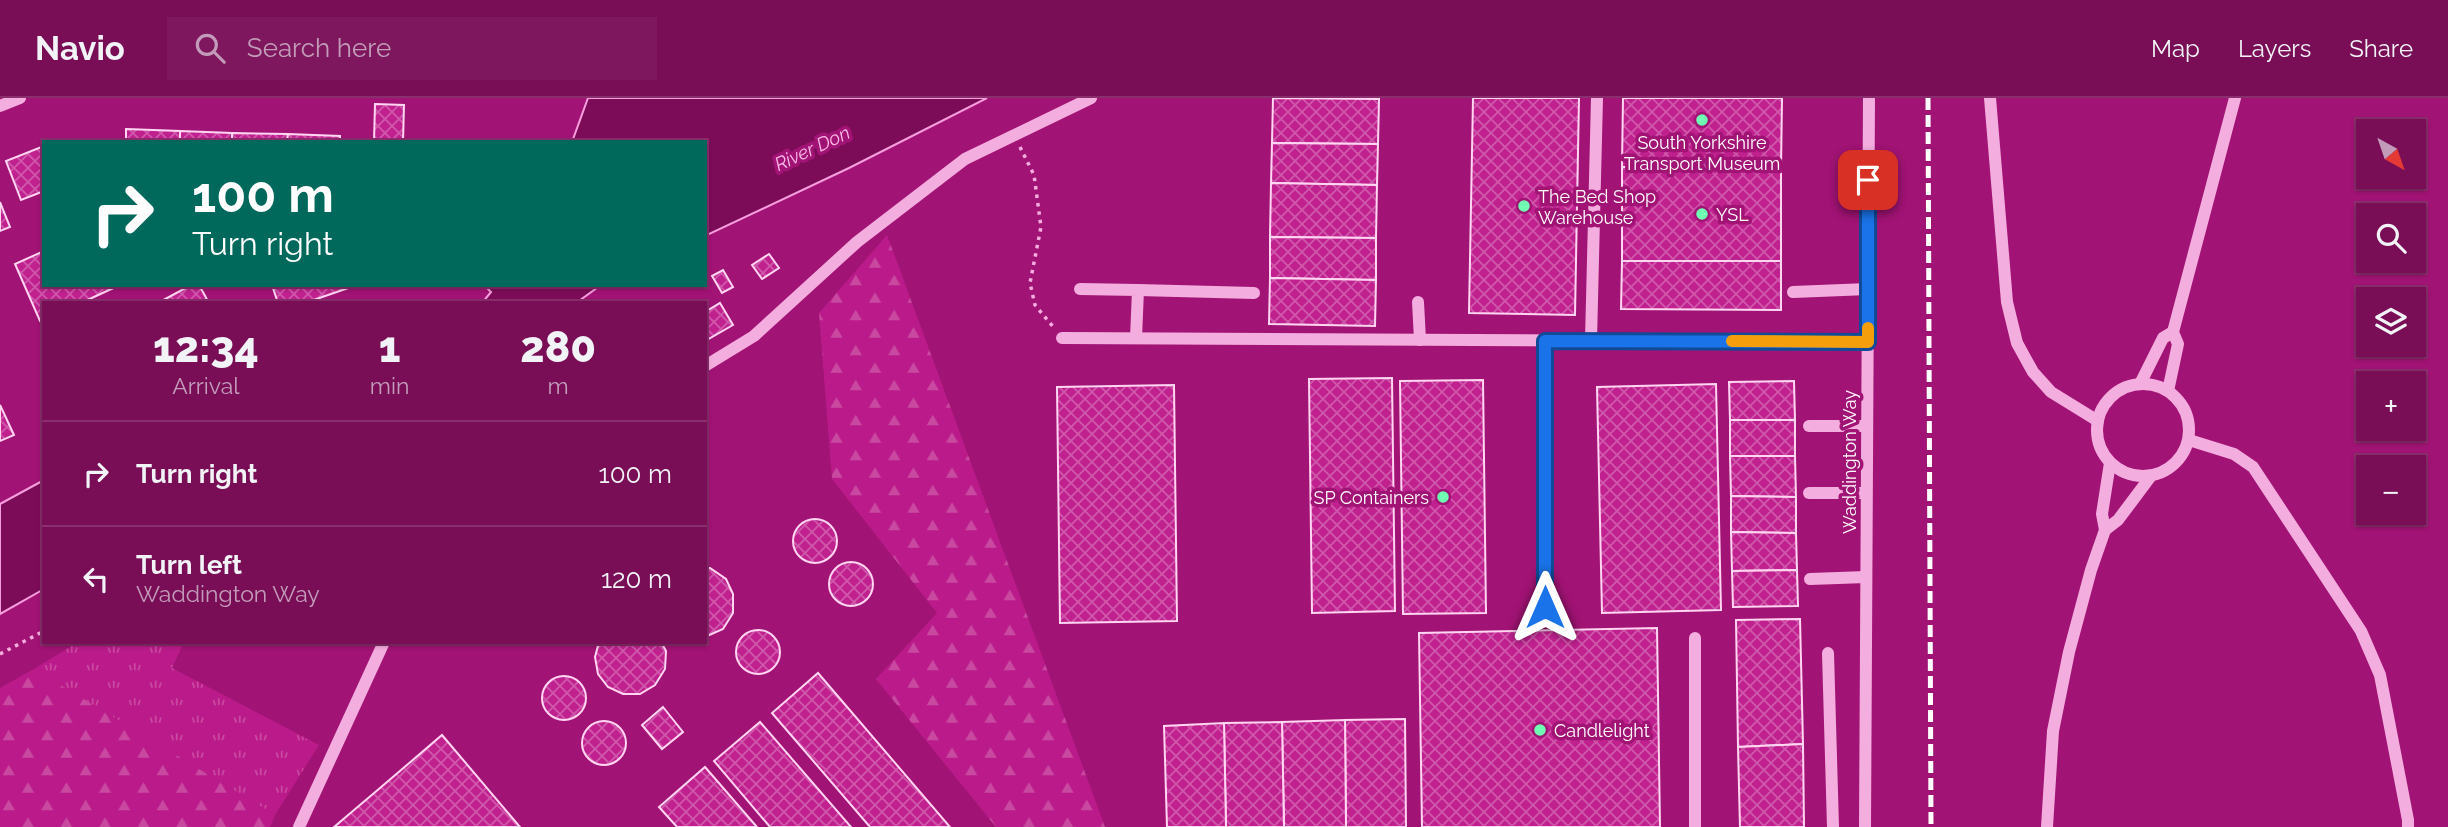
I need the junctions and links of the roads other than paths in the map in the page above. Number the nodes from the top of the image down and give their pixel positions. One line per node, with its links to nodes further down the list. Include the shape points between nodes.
1 (20, 98): 7 (street)
2 (1091, 98): 21 (street, via 965,159 857,242 754,336)
3 (1597, 98): 18 (street)
4 (1869, 98): 9 (street, Waddington Way)
5 (1990, 98): 24 (street, via 2007,302 2017,344 2051,392)
6 (2235, 98): 14 (street)
7 (0, 107)
8 (1080, 289): 10 (street)
9 (1868, 289): 11 (street); 20 (street, Waddington Way)
10 (1138, 290): 12 (street); 16 (street)
11 (1793, 292)
12 (1254, 293)
13 (1418, 302): 17 (street)
14 (2173, 332): 22 (street, via 2163,338); 23 (street, via 2178,344)
15 (1062, 338): 16 (street)
16 (1136, 338): 17 (street)
17 (1420, 340): 19 (street)
18 (1591, 340): 19 (street); 20 (street)
19 (1545, 341): 35 (street)
20 (1868, 342): 26 (street, Waddington Way)
21 (707, 365)
22 (2140, 384): 23 (street); 24 (street, via 2115,393)
23 (2168, 391): 27 (street, via 2184,407)
24 (2098, 421): 28 (street, via 2099,443)
25 (1809, 426): 26 (street)
26 (1867, 426): 31 (street, Waddington Way)
27 (2189, 440): 29 (street, via 2171,468); 44 (street, via 2234,454 2253,467 2361,631 2380,675)
28 (2110, 463): 29 (street, via 2128,474); 32 (street, via 2102,514)
29 (2151, 476): 32 (street)
30 (1809, 493): 31 (street)
31 (1866, 493): 33 (street, Waddington Way)
32 (2105, 530): 43 (street, via 2069,652 2053,731)
33 (1866, 577): 34 (street); 42 (street, Waddington Way)
34 (1810, 579)
35 (1545, 607)
36 (1695, 638): 40 (street)
37 (383, 644): 39 (street)
38 (1828, 653): 41 (street)
39 (299, 827)
40 (1695, 827)
41 (1833, 827)
42 (1865, 827)
43 (2047, 827)
44 (2408, 827)

